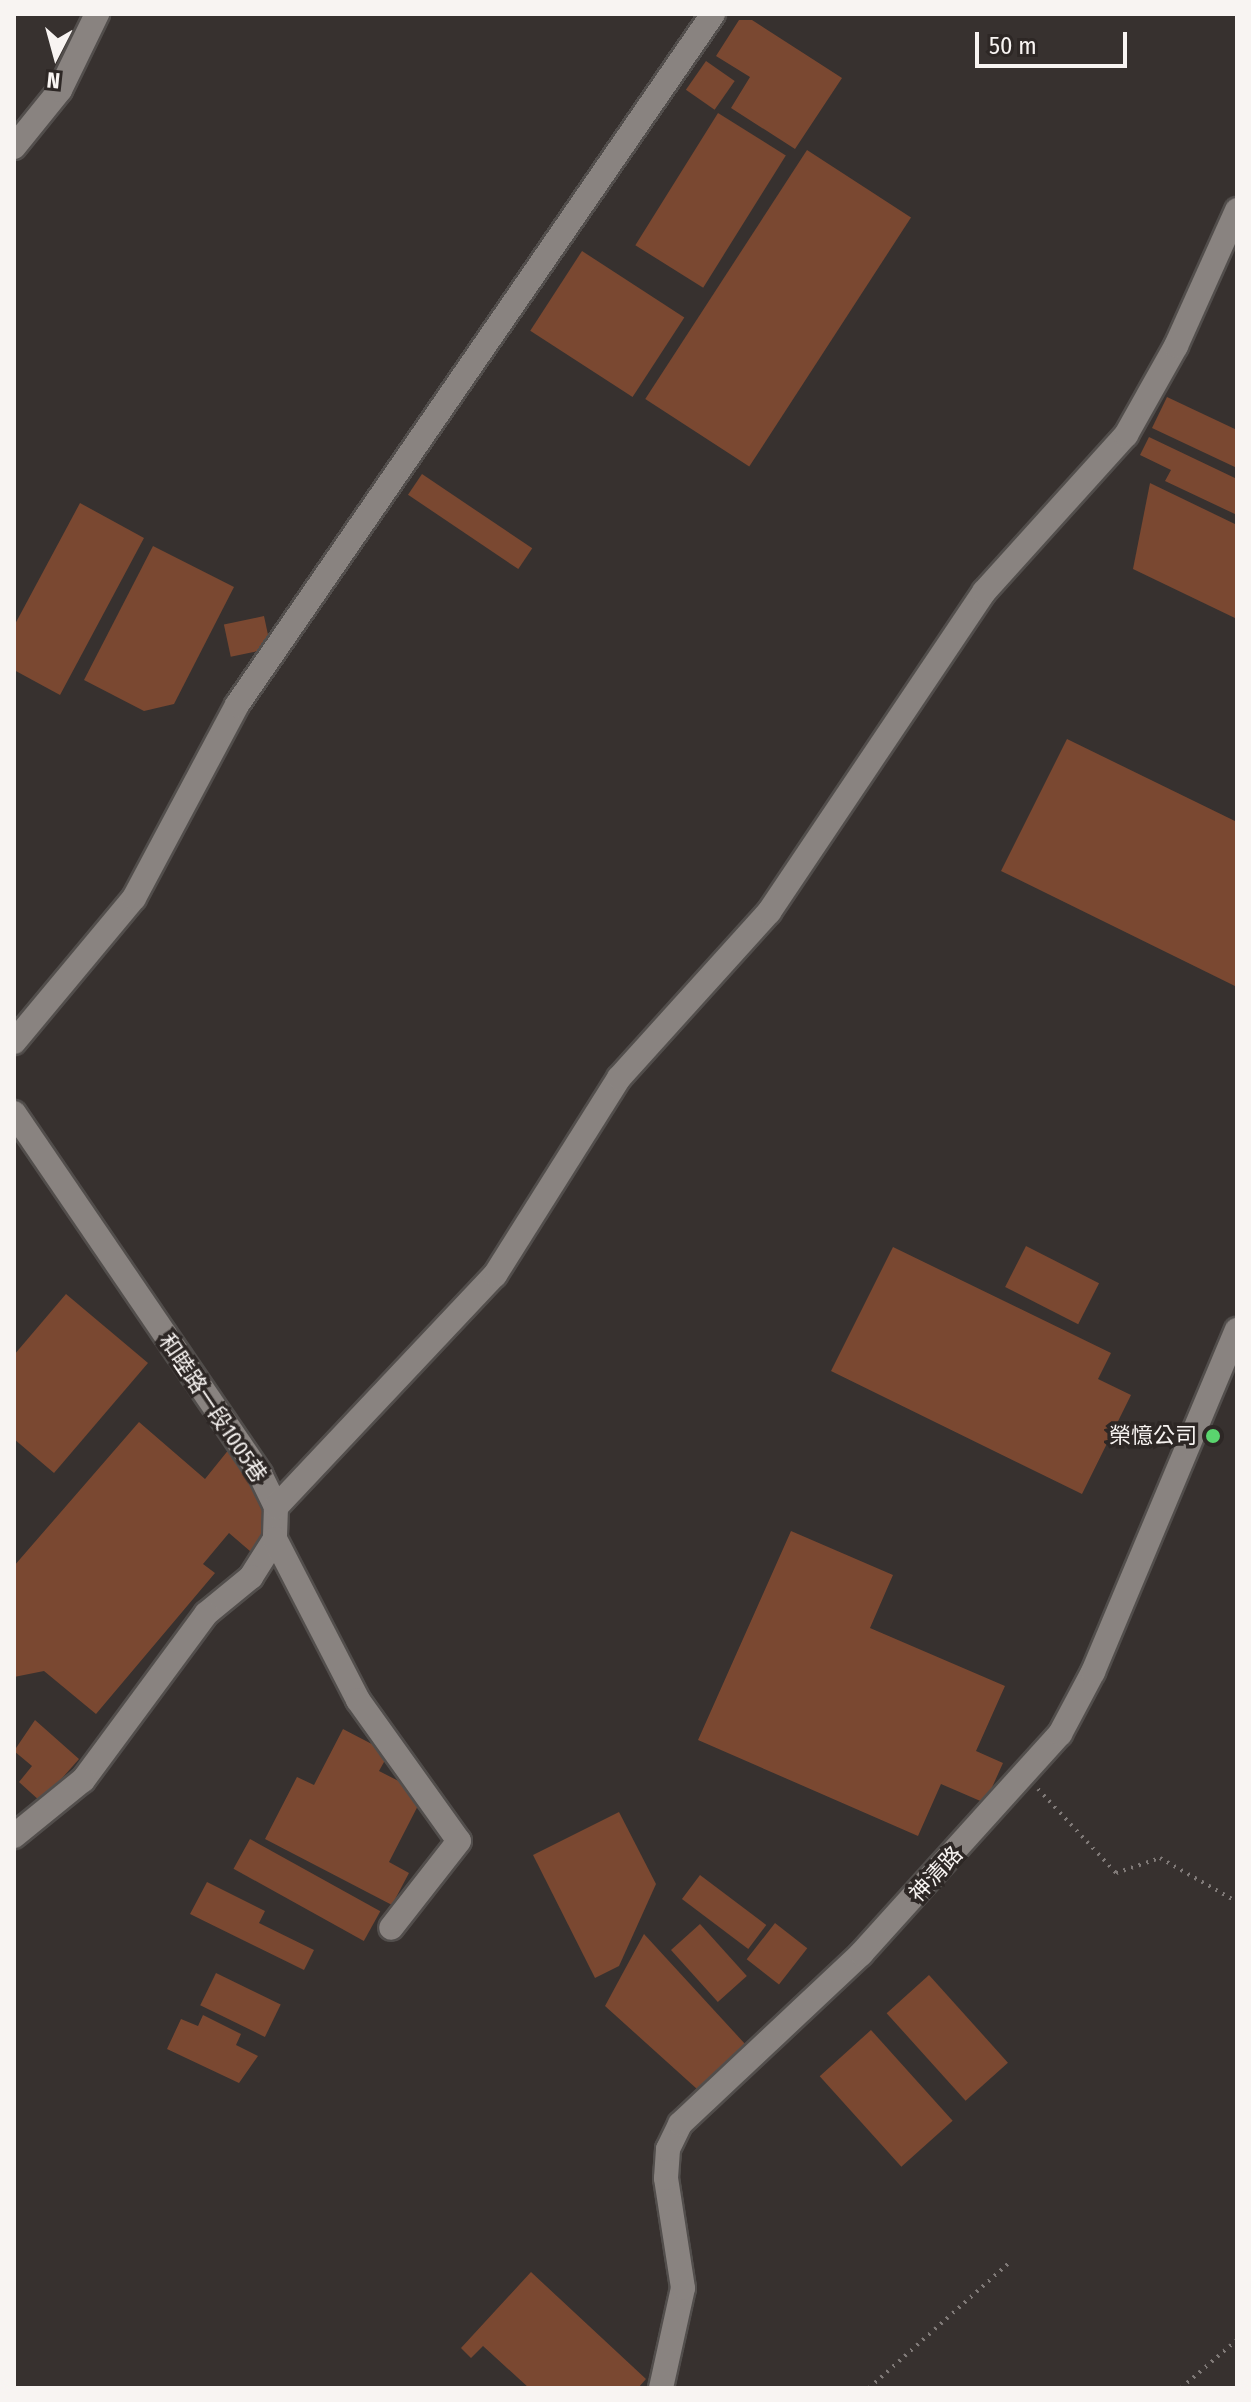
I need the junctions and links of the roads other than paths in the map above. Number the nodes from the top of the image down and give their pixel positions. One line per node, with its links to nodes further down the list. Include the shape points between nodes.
1 (97, 14): 3 (street, via 60,90)
2 (713, 14): 5 (street, via 237,705 134,898)
3 (14, 147)
4 (1237, 210): 8 (street, via 1176,346 1126,435 984,592 769,912 619,1078 495,1275)
5 (14, 1042)
6 (14, 1113): 8 (street, 和睦路一段1005巷, via 260,1474)
7 (1237, 1330): 12 (street, 神清路, via 1093,1672 1060,1734 861,1954 680,2124 668,2149 666,2178 683,2288)
8 (276, 1507): 9 (street, 和睦路一段1005巷)
9 (275, 1539): 10 (street, via 251,1577 206,1614 83,1780); 11 (street, via 358,1700 459,1841)
10 (14, 1836)
11 (391, 1928)
12 (661, 2388)

